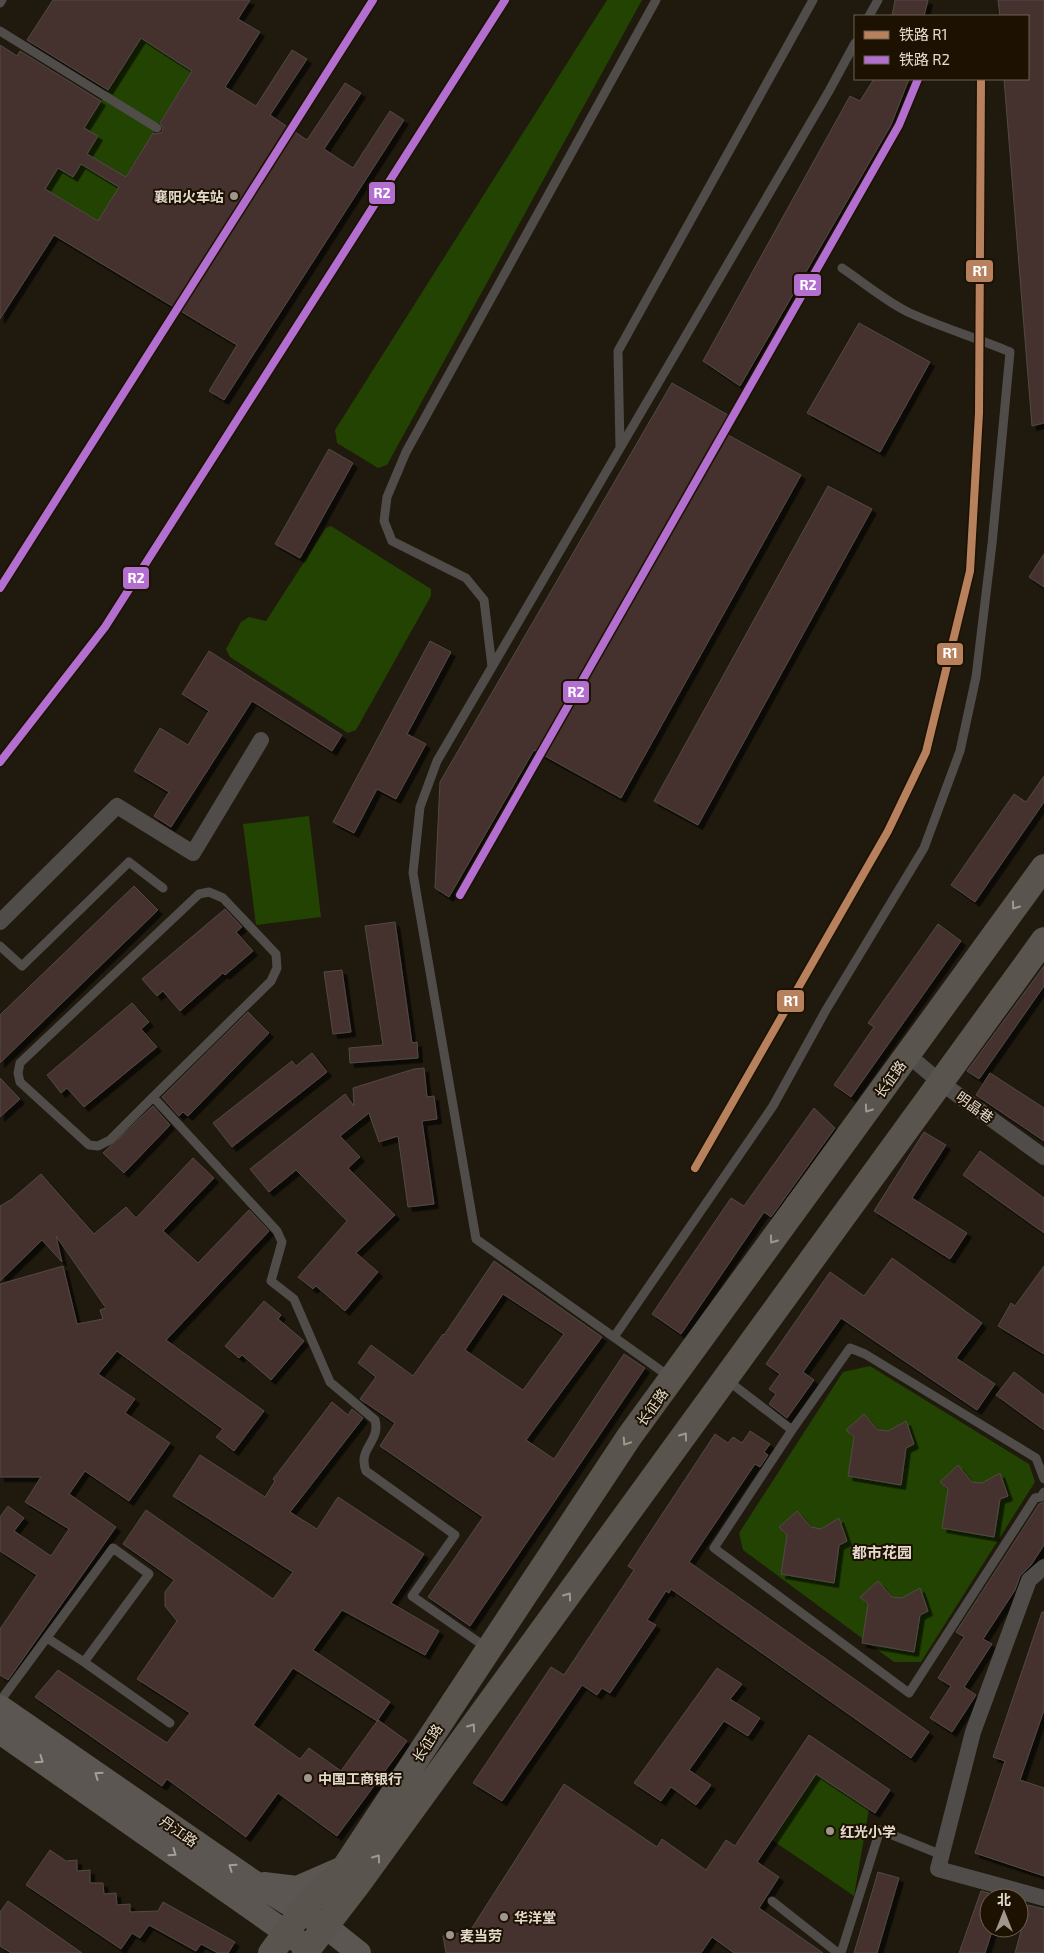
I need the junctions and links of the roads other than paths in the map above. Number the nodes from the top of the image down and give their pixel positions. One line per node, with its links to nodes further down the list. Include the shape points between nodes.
1 (656, 0): 10 (lane, via 406,452 387,497 384,521 392,541 466,578 484,600)
2 (813, 0): 9 (lane, via 618,351)
3 (878, 0): 4 (lane)
4 (870, 15)
5 (0, 31): 7 (lane)
6 (854, 44): 9 (lane)
7 (157, 128)
8 (842, 268): 21 (lane, via 908,312 1010,352 976,677 960,751 924,848 826,1010 773,1106)
9 (620, 448): 10 (lane)
10 (492, 667): 21 (lane, via 437,761 420,808 413,874 474,1229 476,1239)
11 (261, 740): 14 (street, via 193,853 117,806)
12 (1044, 867): 17 (main road, 长征路, one-way to 17)
13 (163, 888): 16 (lane, via 129,862 22,966)
14 (0, 922)
15 (1044, 940): 18 (main road, 长征路)
16 (0, 946)
17 (908, 1054): 18 (street, 明晶巷); 22 (main road, 长征路, one-way to 22)
18 (940, 1082): 20 (street, 明晶巷); 23 (main road, 长征路)
19 (153, 1097): 19 (lane, via 271,981 277,968 276,954 223,898 209,892 199,894 20,1063 20,1082 89,1145 98,1146 110,1140); 29 (lane, via 277,1231 282,1242 271,1281 294,1299 330,1382 375,1420 376,1436 364,1452 366,1471 455,1535 412,1596)
20 (1044, 1158)
21 (614, 1336): 22 (lane)
22 (672, 1378): 29 (main road, 长征路, one-way to 29)
23 (725, 1379): 24 (lane); 36 (main road, 长征路, one-way to 23)
24 (792, 1430): 25 (lane, via 850,1348 1036,1458); 26 (lane, via 714,1548 909,1694 1035,1498)
25 (1044, 1479)
26 (1044, 1492)
27 (1044, 1567): 35 (street, via 1028,1580 972,1732)
28 (47, 1638): 30 (lane); 30 (lane, via 113,1548 149,1574); 31 (lane)
29 (489, 1649): 36 (main road, 长征路)
30 (84, 1662): 33 (lane)
31 (0, 1702)
32 (0, 1707): 37 (main road, 丹江路, one-way to 32)
33 (170, 1723)
34 (0, 1732): 37 (main road, 丹江路, one-way to 37)
35 (942, 1855): 38 (street, via 938,1869); 47 (lane, via 880,1830)
36 (352, 1876): 37 (main road, via 297,1888); 40 (main road, 长征路); 41 (main road, 长征路); 43 (main road, via 346,1917)
37 (249, 1892): 40 (main road, 丹江路); 42 (main road, 丹江路); 45 (main road, via 264,1936)
38 (1044, 1898)
39 (772, 1900): 47 (lane)
40 (302, 1911): 41 (main road, 丹江路); 42 (main road, 长征路)
41 (325, 1926): 43 (main road, 丹江路); 44 (main road, 长征路)
42 (287, 1932): 44 (main road, 丹江路); 46 (main road, 长征路)
43 (357, 1951)
44 (310, 1952)
45 (263, 1953)
46 (271, 1953)
47 (839, 1953)

